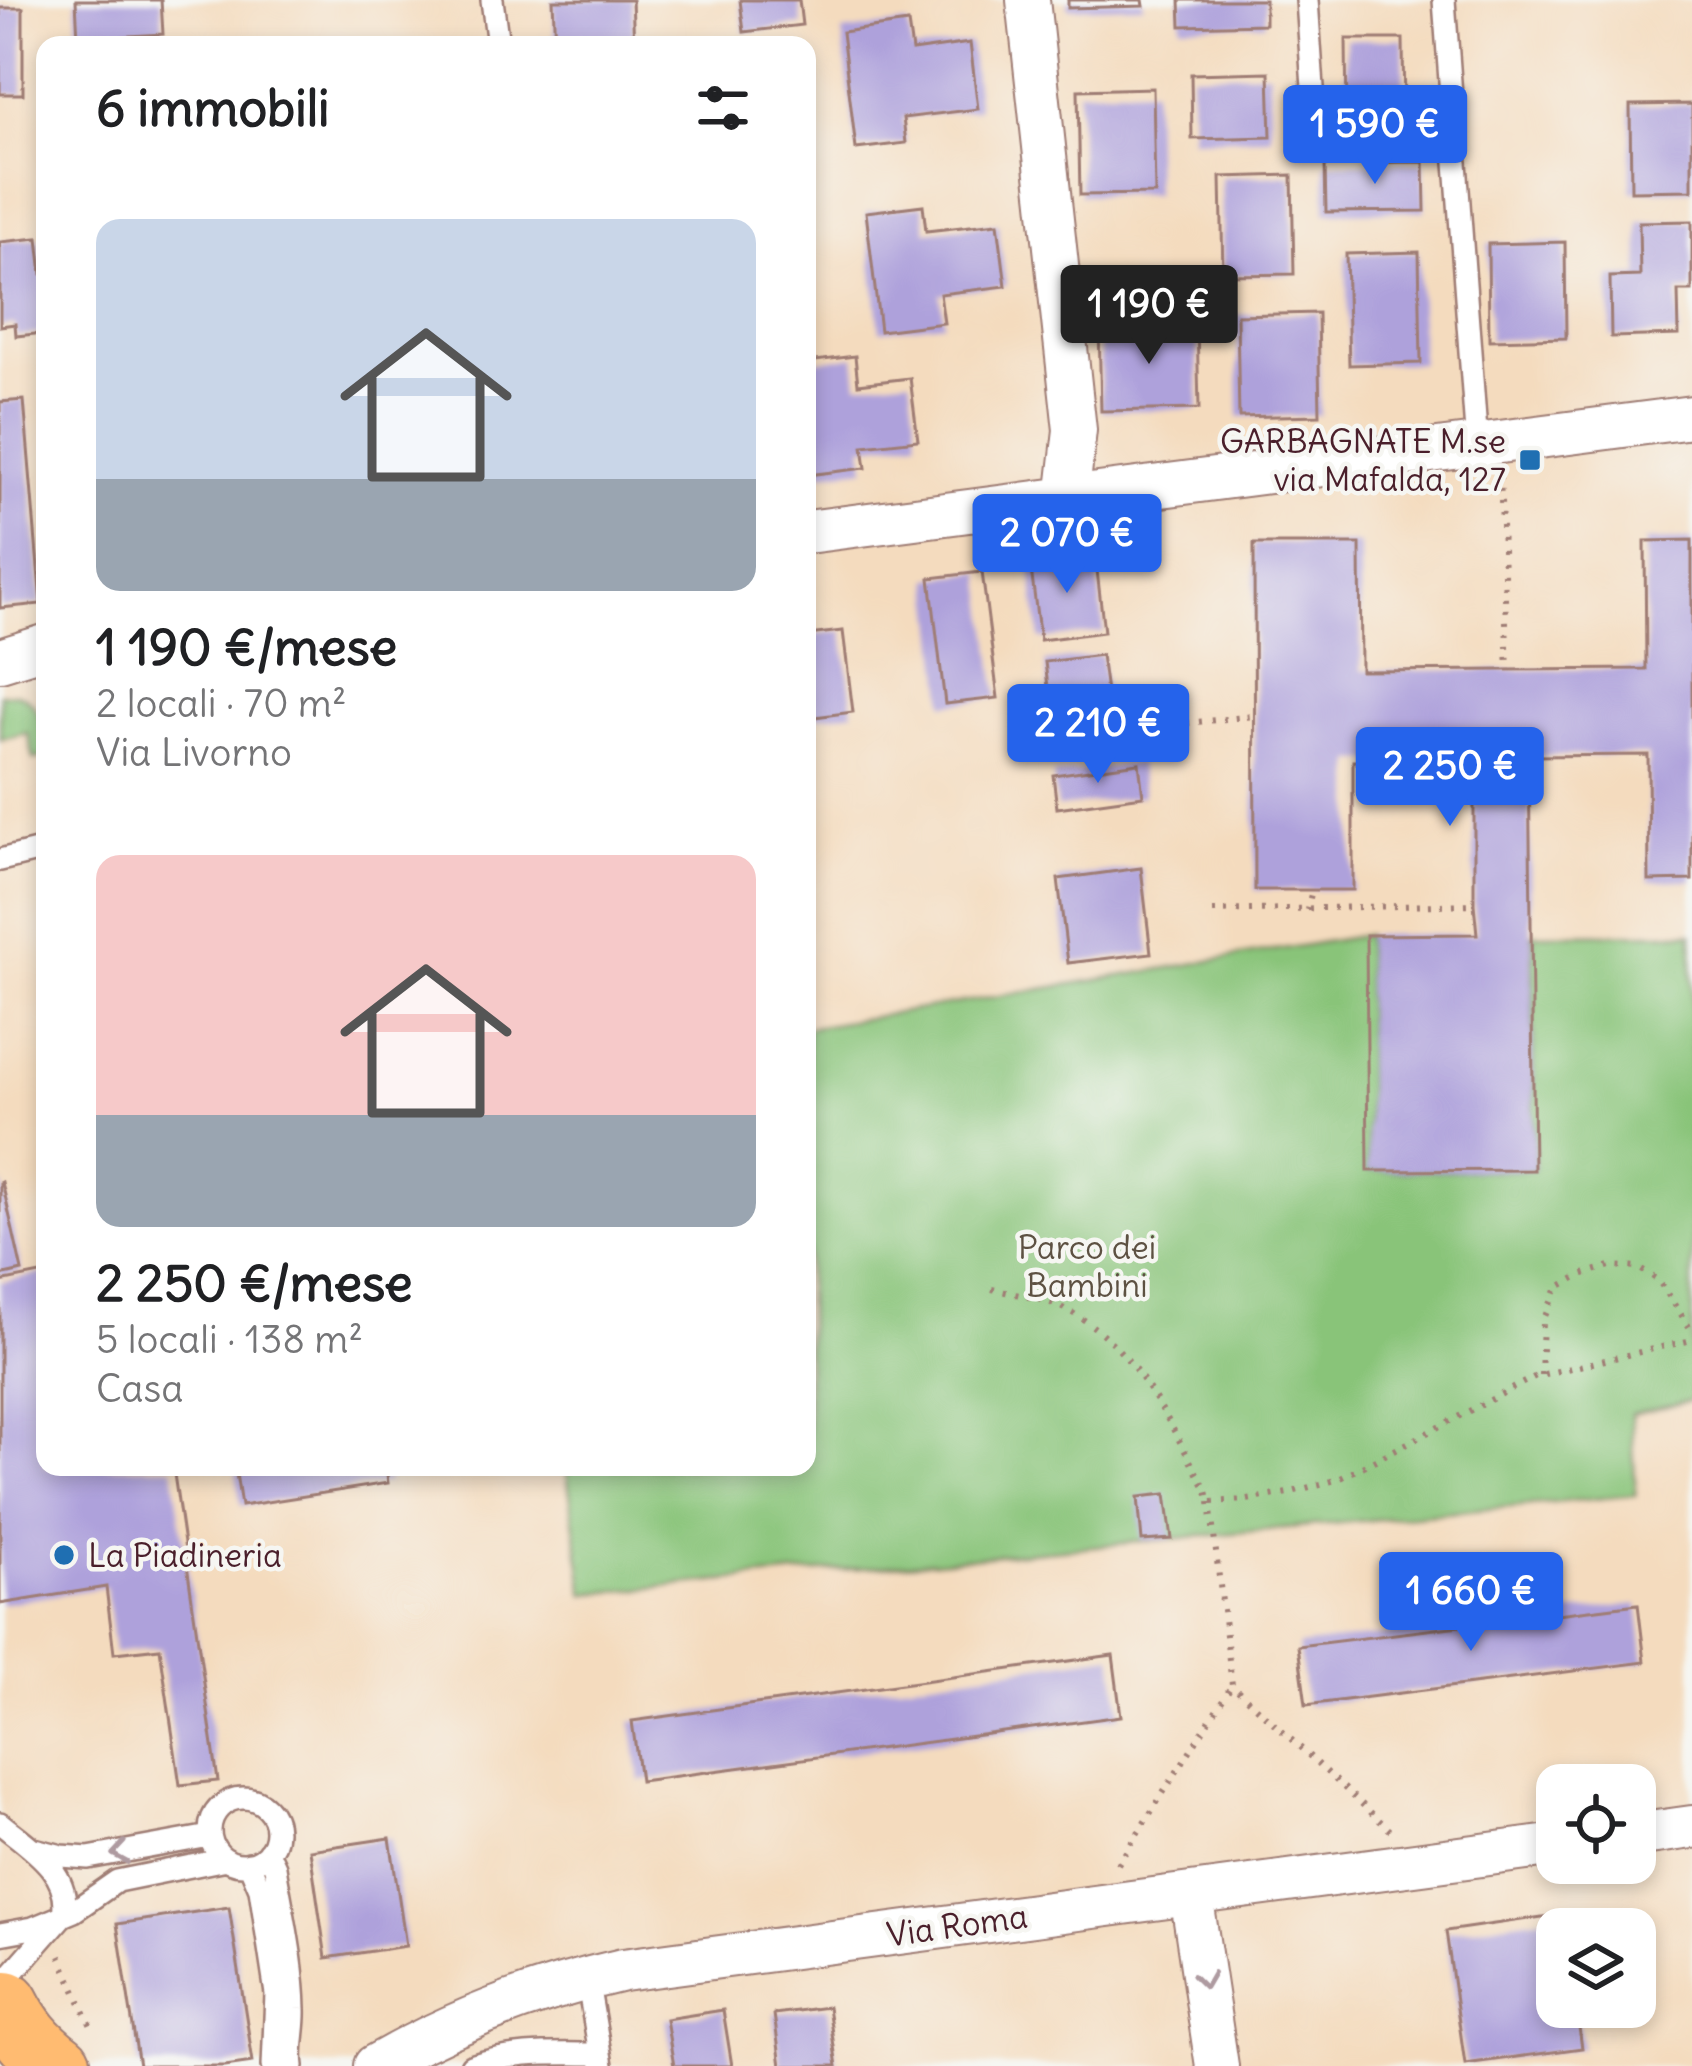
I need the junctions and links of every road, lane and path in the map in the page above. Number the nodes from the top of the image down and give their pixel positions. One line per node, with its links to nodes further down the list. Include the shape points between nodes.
1 (492, 0): 5 (lane)
2 (1028, 0): 9 (street, via 1075,430)
3 (1307, 0): 6 (lane)
4 (1444, 0): 8 (lane)
5 (496, 36)
6 (1317, 146)
7 (1692, 417): 8 (street)
8 (1488, 445): 9 (street); 13 (path)
9 (1067, 500): 10 (street)
10 (816, 531)
11 (36, 649): 12 (street)
12 (0, 660)
13 (1508, 670)
14 (1255, 716): 15 (path)
15 (1187, 723)
16 (36, 851): 17 (lane)
17 (0, 860)
18 (1312, 890): 21 (path)
19 (1474, 904): 21 (path)
20 (1213, 911): 21 (path)
21 (1306, 911)
22 (992, 1289): 26 (path, via 1055,1304 1102,1332 1135,1365)
23 (1692, 1331): 25 (path, via 1658,1280 1610,1266 1558,1288 1543,1321)
24 (1692, 1340): 25 (path)
25 (1541, 1375): 26 (path, via 1339,1479)
26 (1210, 1502): 27 (path)
27 (1232, 1685): 36 (path); 38 (path)
28 (0, 1823): 32 (lane)
29 (1692, 1827): 30 (street)
30 (1656, 1832)
31 (210, 1836): 32 (lane, one-way to 32, via 88,1858); 34 (lane, via 214,1816 229,1801 260,1803 275,1835); 35 (lane)
32 (29, 1847): 39 (lane, via 56,1873)
33 (1536, 1848): 36 (street, Via Roma)
34 (259, 1858): 35 (lane); 44 (lane, via 276,1994); 45 (lane, via 275,1867 296,2014)
35 (226, 1859): 39 (lane, via 117,1880)
36 (1425, 1862): 37 (street, Via Roma)
37 (1191, 1894): 38 (street, Via Roma); 48 (street, one-way to 48)
38 (1090, 1908): 41 (street, Via Roma)
39 (64, 1915): 40 (lane); 40 (lane, via 33,1928)
40 (3, 1978): 43 (main road, via 18,2027)
41 (587, 1978): 42 (lane); 46 (street, Via Roma, via 499,2006)
42 (601, 2060): 47 (lane, via 520,2055)
43 (58, 2066)
44 (273, 2066)
45 (293, 2066)
46 (375, 2066)
47 (471, 2066)
48 (1216, 2066)

